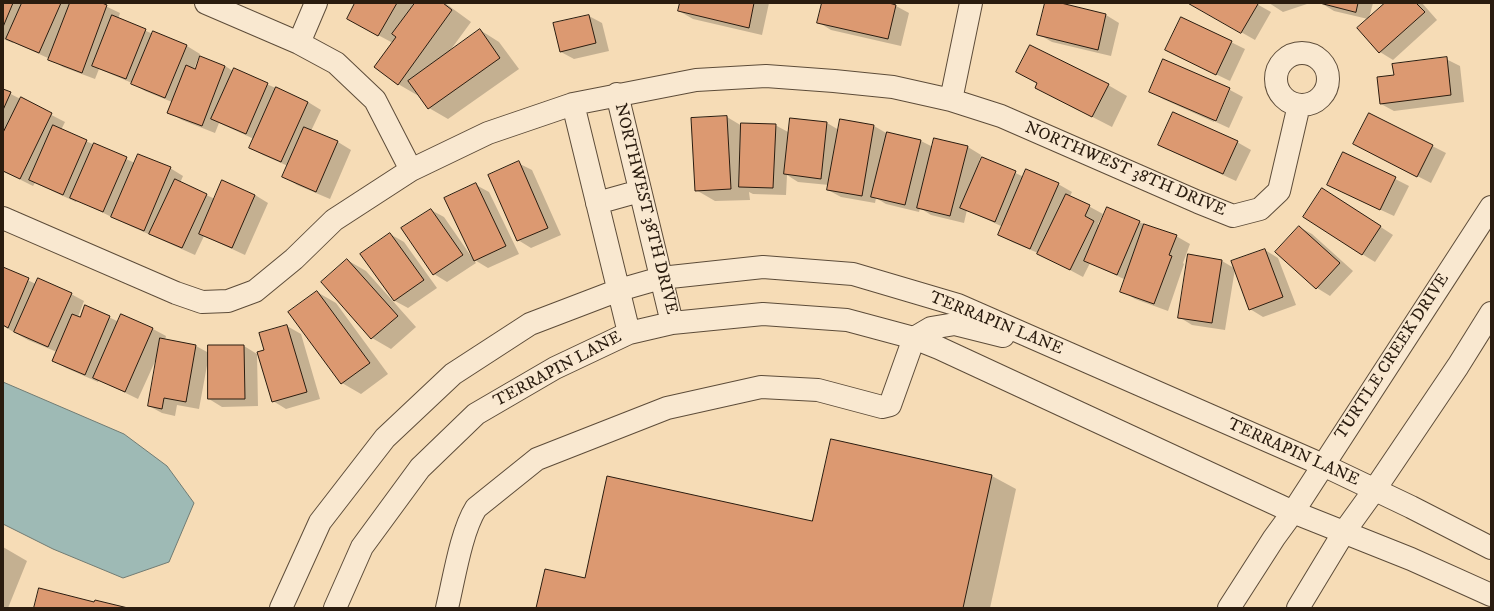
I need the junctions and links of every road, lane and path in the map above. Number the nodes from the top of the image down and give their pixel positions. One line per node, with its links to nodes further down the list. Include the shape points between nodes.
1 (206, 3): 4 (street)
2 (316, 3): 4 (street)
3 (971, 3): 6 (street)
4 (299, 43): 9 (street, via 336,63 375,100)
5 (617, 94): 6 (street, NORTHWEST 38TH DRIVE, via 696,80 766,76 893,87); 7 (street, NORTHWEST 38TH DRIVE); 10 (street, NORTHWEST 38TH DRIVE)
6 (951, 100): 8 (street, NORTHWEST 38TH DRIVE, via 1001,116 1233,216 1260,209 1279,191)
7 (574, 104): 9 (street, NORTHWEST 38TH DRIVE, via 488,133); 11 (street)
8 (1300, 105)
9 (411, 170): 13 (street, NORTHWEST 38TH DRIVE, via 334,220 256,291 228,301 202,302 176,293)
10 (640, 191): 11 (street); 14 (street, NORTHWEST 38TH DRIVE)
11 (597, 203): 15 (street)
12 (1491, 207): 21 (street, TURTLE CREEK DRIVE)
13 (3, 218)
14 (662, 278): 15 (street, TERRAPIN LANE); 17 (street, NORTHWEST 38TH DRIVE); 20 (street, TERRAPIN LANE, via 763,267 854,274 958,305)
15 (619, 290): 18 (street); 27 (street, TERRAPIN LANE, via 530,324 453,374 385,438 320,522)
16 (1491, 313): 22 (street)
17 (672, 323): 18 (street, TERRAPIN LANE); 19 (street, TERRAPIN LANE, via 763,314 847,320)
18 (629, 333): 28 (street, TERRAPIN LANE, via 555,368 476,414 420,468 362,547)
19 (914, 338): 20 (street, via 931,328 955,324); 23 (street, TERRAPIN LANE); 29 (street, via 890,405 882,407 818,390 761,388 667,408 537,459 476,508 470,517)
20 (1060, 350): 21 (street, TERRAPIN LANE)
21 (1323, 465): 22 (street, TERRAPIN LANE); 23 (street, TURTLE CREEK DRIVE)
22 (1375, 489): 24 (street); 25 (street, TERRAPIN LANE)
23 (1293, 512): 24 (street, TERRAPIN LANE); 30 (street, TURTLE CREEK DRIVE)
24 (1344, 532): 26 (street, TERRAPIN LANE); 31 (street)
25 (1491, 548)
26 (1491, 595)
27 (281, 608)
28 (335, 608)
29 (447, 608)
30 (1229, 608)
31 (1298, 608)

